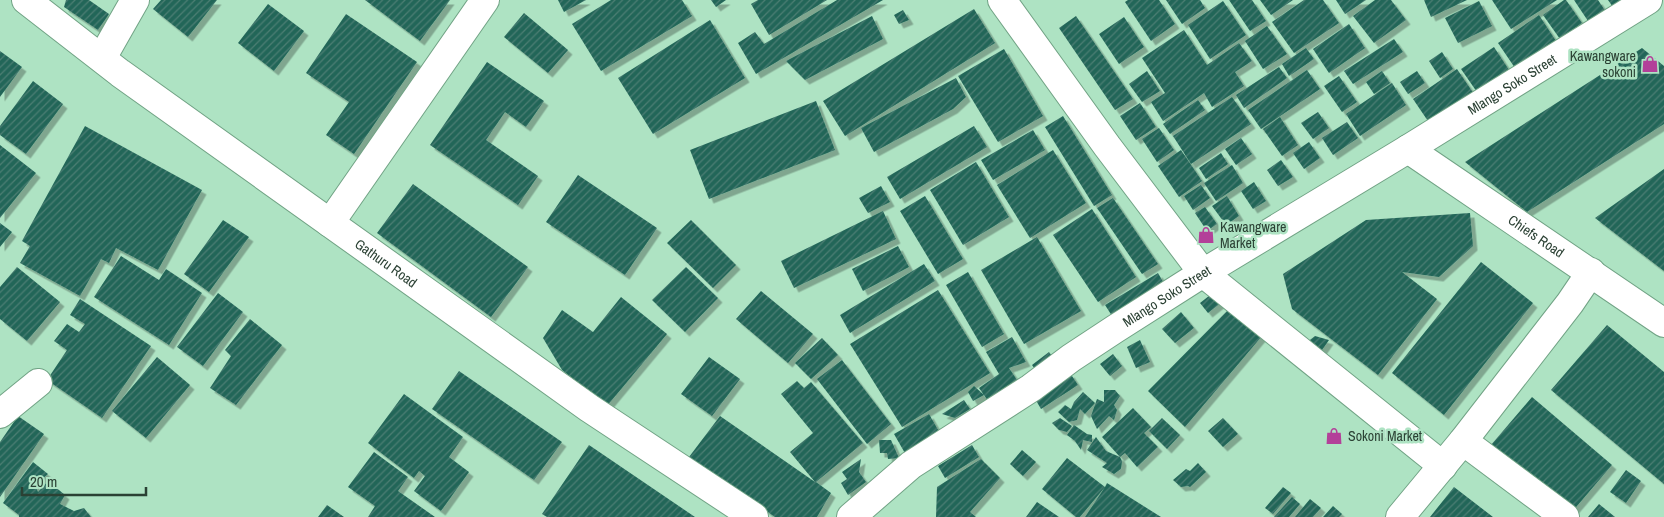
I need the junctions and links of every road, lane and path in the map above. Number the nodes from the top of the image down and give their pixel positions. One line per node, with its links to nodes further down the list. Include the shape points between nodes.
1 (26, 0): 6 (street, Gathuru Road)
2 (135, 0): 6 (street)
3 (485, 0): 8 (street)
4 (1002, 0): 10 (street)
5 (1648, 0): 7 (street, Mlango Soko Street)
6 (102, 58): 8 (street, Gathuru Road)
7 (1408, 149): 9 (street, Chiefs Road); 10 (street, Mlango Soko Street)
8 (330, 223): 16 (street, Gathuru Road, via 589,408)
9 (1590, 272): 11 (street, Chiefs Road); 14 (street, via 1570,303)
10 (1203, 273): 15 (street); 17 (street, Mlango Soko Street, via 911,465)
11 (1664, 323)
12 (38, 383): 13 (street)
13 (0, 414)
14 (1463, 441): 15 (street); 19 (street)
15 (1444, 466): 18 (street)
16 (754, 517)
17 (851, 517)
18 (1400, 517)
19 (1565, 517)

